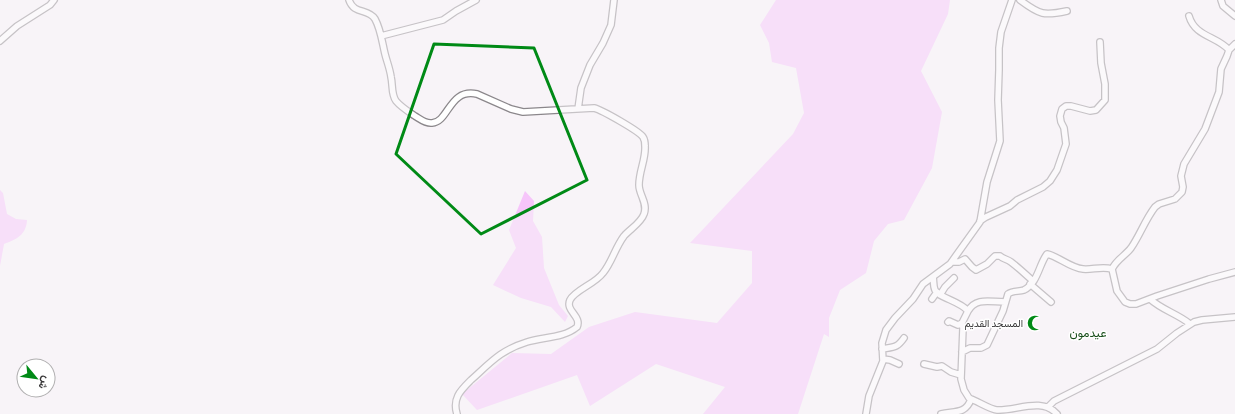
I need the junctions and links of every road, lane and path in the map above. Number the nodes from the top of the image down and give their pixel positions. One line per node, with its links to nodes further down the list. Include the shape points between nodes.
1 (54, 0): 12 (street)
2 (349, 0): 11 (street, via 356,9 373,16)
3 (476, 0): 11 (street, via 443,20)
4 (614, 0): 16 (street, via 611,25 590,65 581,88)
5 (1012, 0): 17 (street, via 999,48 1000,141 987,182)
6 (1020, 0): 8 (street, via 1044,14)
7 (1221, 0): 10 (street, via 1223,6)
8 (1067, 11)
9 (1189, 16): 15 (street, via 1195,28)
10 (1235, 16)
11 (381, 36): 16 (street, via 395,100 426,123 439,120 452,103 467,93 477,94 517,111)
12 (0, 40)
13 (1100, 42): 17 (street, via 1105,100 1096,110 1071,106 1062,109 1060,116 1066,144 1057,170 1050,181)
14 (1235, 44): 15 (street)
15 (1229, 50): 19 (street, via 1220,69 1220,90 1204,133 1184,164 1181,194 1155,207 1129,251 1117,260)
16 (578, 109): 44 (street, via 598,109 634,130 645,140 639,189 645,212 623,237 610,264 600,277 570,301 569,307 578,320 577,327 569,332 505,350 461,390 456,397)
17 (980, 222): 18 (street)
18 (952, 262): 21 (street); 23 (street, via 965,259 976,270 996,256 1000,256 1022,271)
19 (1112, 269): 23 (street, via 1082,269 1047,254); 26 (street, via 1117,290 1125,302 1136,304)
20 (1235, 272): 26 (street)
21 (933, 277): 24 (street, via 934,287); 35 (street, via 923,284 888,326)
22 (954, 278): 24 (street)
23 (1031, 283): 27 (street, via 1024,290 1011,292); 28 (street)
24 (938, 293): 25 (street); 29 (street)
25 (932, 299)
26 (1150, 299): 33 (street)
27 (1005, 302): 29 (street, via 978,302); 36 (street, via 987,345)
28 (1051, 302)
29 (968, 311): 32 (street)
30 (1235, 317): 33 (street)
31 (948, 322): 32 (street, via 958,325)
32 (962, 323): 36 (street)
33 (1190, 324): 42 (street, via 1157,349 1054,401)
34 (904, 338): 35 (street, via 896,347)
35 (882, 349): 37 (street)
36 (962, 352): 40 (street)
37 (883, 359): 38 (street); 45 (street, via 869,396)
38 (899, 364)
39 (924, 364): 40 (street, via 942,366)
40 (961, 375): 41 (street, via 964,390)
41 (971, 399): 43 (street); 46 (street, via 963,412)
42 (1048, 407): 43 (street); 47 (street)
43 (992, 411)
44 (457, 414)
45 (866, 414)
46 (941, 414)
47 (1057, 414)

